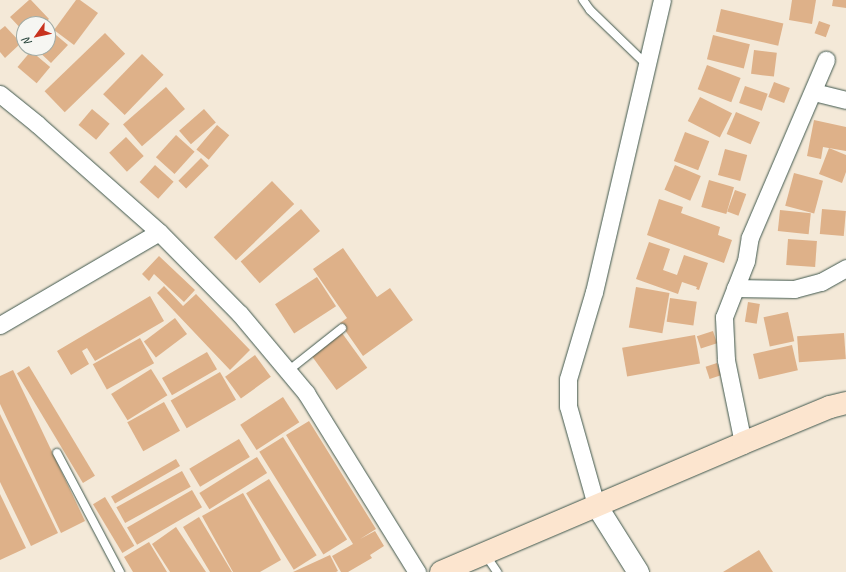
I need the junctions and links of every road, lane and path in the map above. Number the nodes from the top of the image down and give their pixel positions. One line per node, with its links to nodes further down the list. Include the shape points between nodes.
1 (583, 0): 4 (lane, via 590,10)
2 (662, 0): 4 (street)
3 (826, 60): 5 (street)
4 (647, 65): 17 (street, via 594,292 568,379 568,406)
5 (814, 92): 7 (street); 10 (street, via 750,237 746,261)
6 (0, 94): 8 (street)
7 (846, 100)
8 (159, 232): 11 (street); 13 (street, via 240,314)
9 (846, 268): 10 (street, via 815,284 794,289)
10 (735, 288): 15 (street, via 724,317 726,360)
11 (0, 325)
12 (342, 328): 13 (lane)
13 (288, 372): 20 (street, via 306,393)
14 (846, 403): 15 (main road, via 830,407)
15 (743, 443): 17 (main road)
16 (57, 453): 19 (lane)
17 (596, 505): 18 (main road); 23 (street)
18 (484, 553): 21 (main road); 22 (lane)
19 (120, 572)
20 (417, 572)
21 (440, 572)
22 (497, 572)
23 (638, 572)

